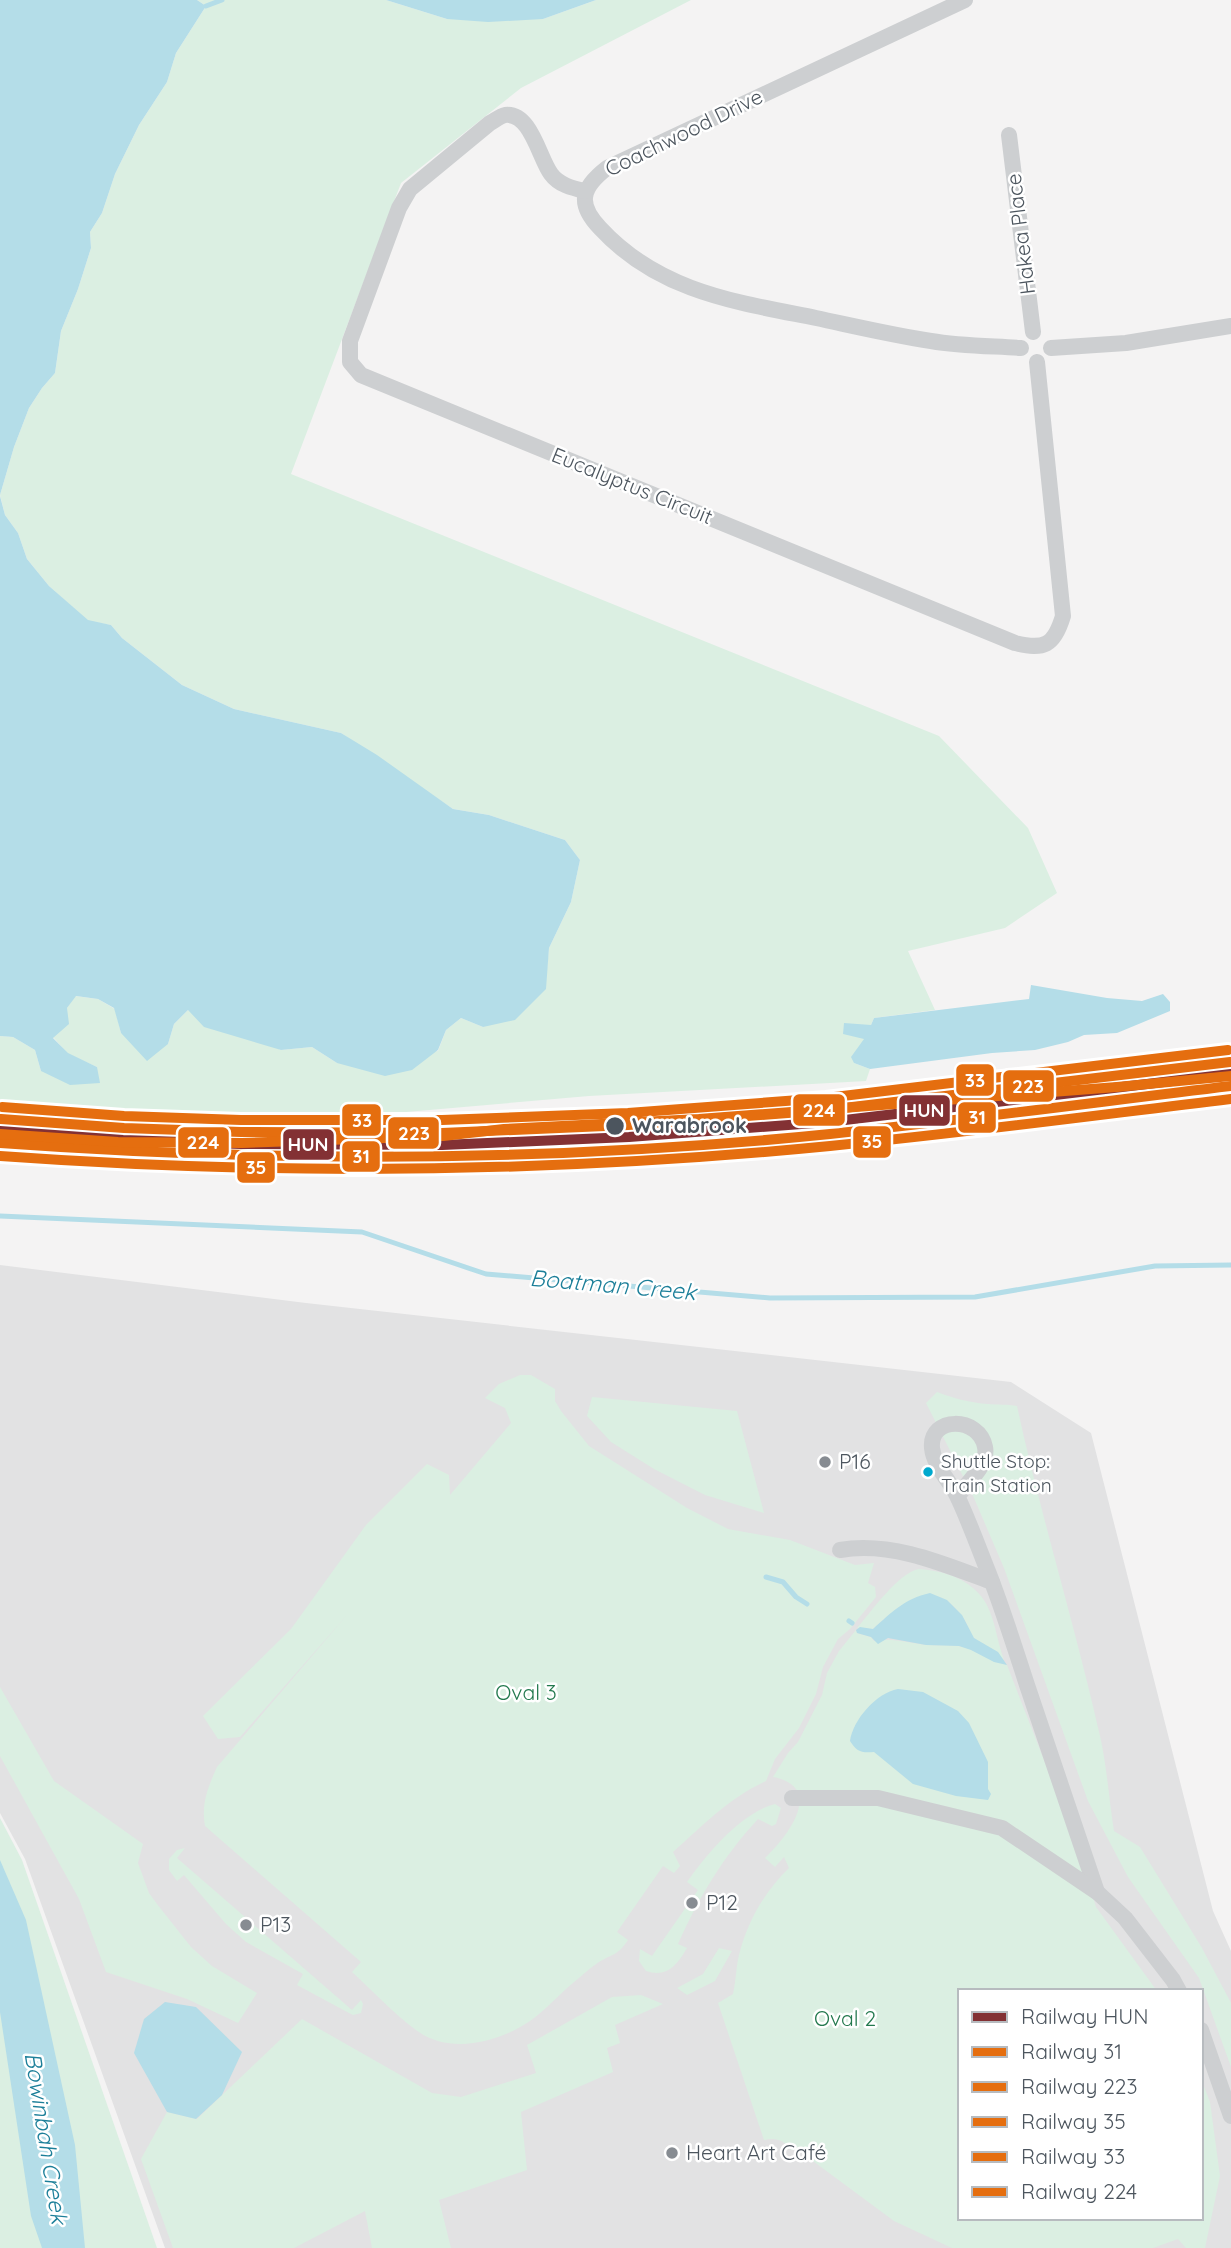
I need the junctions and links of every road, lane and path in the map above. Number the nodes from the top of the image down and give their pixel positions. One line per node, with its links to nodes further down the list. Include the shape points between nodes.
1 (965, 0): 3 (street, Coachwood Drive, via 607,168)
2 (1009, 135): 5 (street, Hakea Place)
3 (585, 191): 6 (street, Coachwood Drive, via 584,204 593,220 617,246 660,276 718,298 933,342); 8 (street, Eucalyptus Circuit, via 567,187 551,175 525,123 505,115 490,123 410,189 350,341 350,362 361,375 1033,647 1048,644 1058,633 1063,616)
4 (1231, 326): 7 (street, via 1126,343)
5 (1033, 332): 6 (street, via 1026,335); 7 (street, via 1044,333)
6 (1021, 348): 8 (street, via 1026,358)
7 (1051, 348): 8 (street, via 1047,358)
8 (1037, 362)
9 (958, 1496): 11 (street)
10 (839, 1550): 11 (street, via 860,1546 906,1553)
11 (992, 1582): 13 (street)
12 (792, 1798): 13 (street, via 878,1798 1002,1828)
13 (1097, 1892): 14 (street, via 1125,1918)
14 (1178, 1989)
15 (1203, 2036): 16 (street)
16 (1231, 2116)

